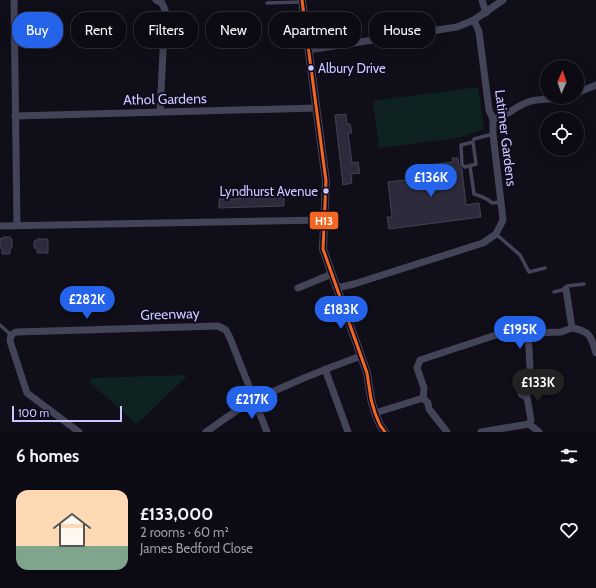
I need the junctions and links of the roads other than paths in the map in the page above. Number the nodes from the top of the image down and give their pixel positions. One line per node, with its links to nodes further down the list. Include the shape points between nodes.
1 (14, 0): 15 (street)
2 (156, 0): 14 (street, via 162,3 165,10)
3 (482, 0): 7 (street)
4 (503, 0): 7 (street)
5 (302, 1): 6 (lane); 9 (street)
6 (267, 3)
7 (486, 13): 8 (street)
8 (474, 20): 9 (street, via 457,27 435,31); 16 (street, Latimer Gardens, via 479,32 489,110)
9 (308, 50): 13 (street)
10 (596, 85): 11 (street)
11 (584, 90)
12 (540, 100): 16 (street, via 528,102 502,117)
13 (316, 108): 14 (street, Athol Gardens); 21 (street, via 326,181)
14 (160, 112): 15 (street, Athol Gardens)
15 (15, 116): 22 (street)
16 (493, 119): 17 (street, Latimer Gardens)
17 (493, 134): 18 (lane, via 474,139); 20 (street, Latimer Gardens)
18 (473, 142): 19 (lane, via 476,163); 19 (lane, via 462,144 460,147 462,165)
19 (470, 166): 20 (lane, via 474,194 481,195 492,203)
20 (501, 202): 24 (street, Latimer Gardens, via 503,220)
21 (324, 220): 22 (street); 26 (street, via 323,249)
22 (17, 225): 23 (street)
23 (0, 226)
24 (496, 234): 25 (lane, via 520,255 529,272); 29 (street, via 482,243)
25 (545, 268)
26 (332, 274): 28 (street); 29 (street)
27 (584, 284): 30 (lane, via 567,286)
28 (298, 288)
29 (337, 288): 37 (street)
30 (566, 289): 31 (lane); 33 (street)
31 (554, 292)
32 (0, 325): 35 (lane)
33 (572, 328): 34 (street, via 561,332); 36 (street, via 584,330 592,339)
34 (528, 332): 38 (street); 41 (street, via 499,334 420,360 417,368 424,388)
35 (11, 335): 42 (street, Greenway, via 16,332 218,326 226,330 230,338); 45 (street, via 10,341 27,393)
36 (596, 353)
37 (361, 356): 39 (street); 43 (street)
38 (530, 367)
39 (325, 369): 42 (street); 48 (street)
40 (519, 383): 44 (street, via 521,394 527,397 531,420)
41 (423, 398): 43 (street); 50 (street)
42 (255, 400): 46 (street); 47 (street, Greenway)
43 (375, 414): 49 (street)
44 (529, 424): 51 (street); 52 (street)
45 (79, 432)
46 (206, 432)
47 (267, 432)
48 (348, 432)
49 (385, 432)
50 (446, 432)
51 (481, 432)
52 (538, 432)

